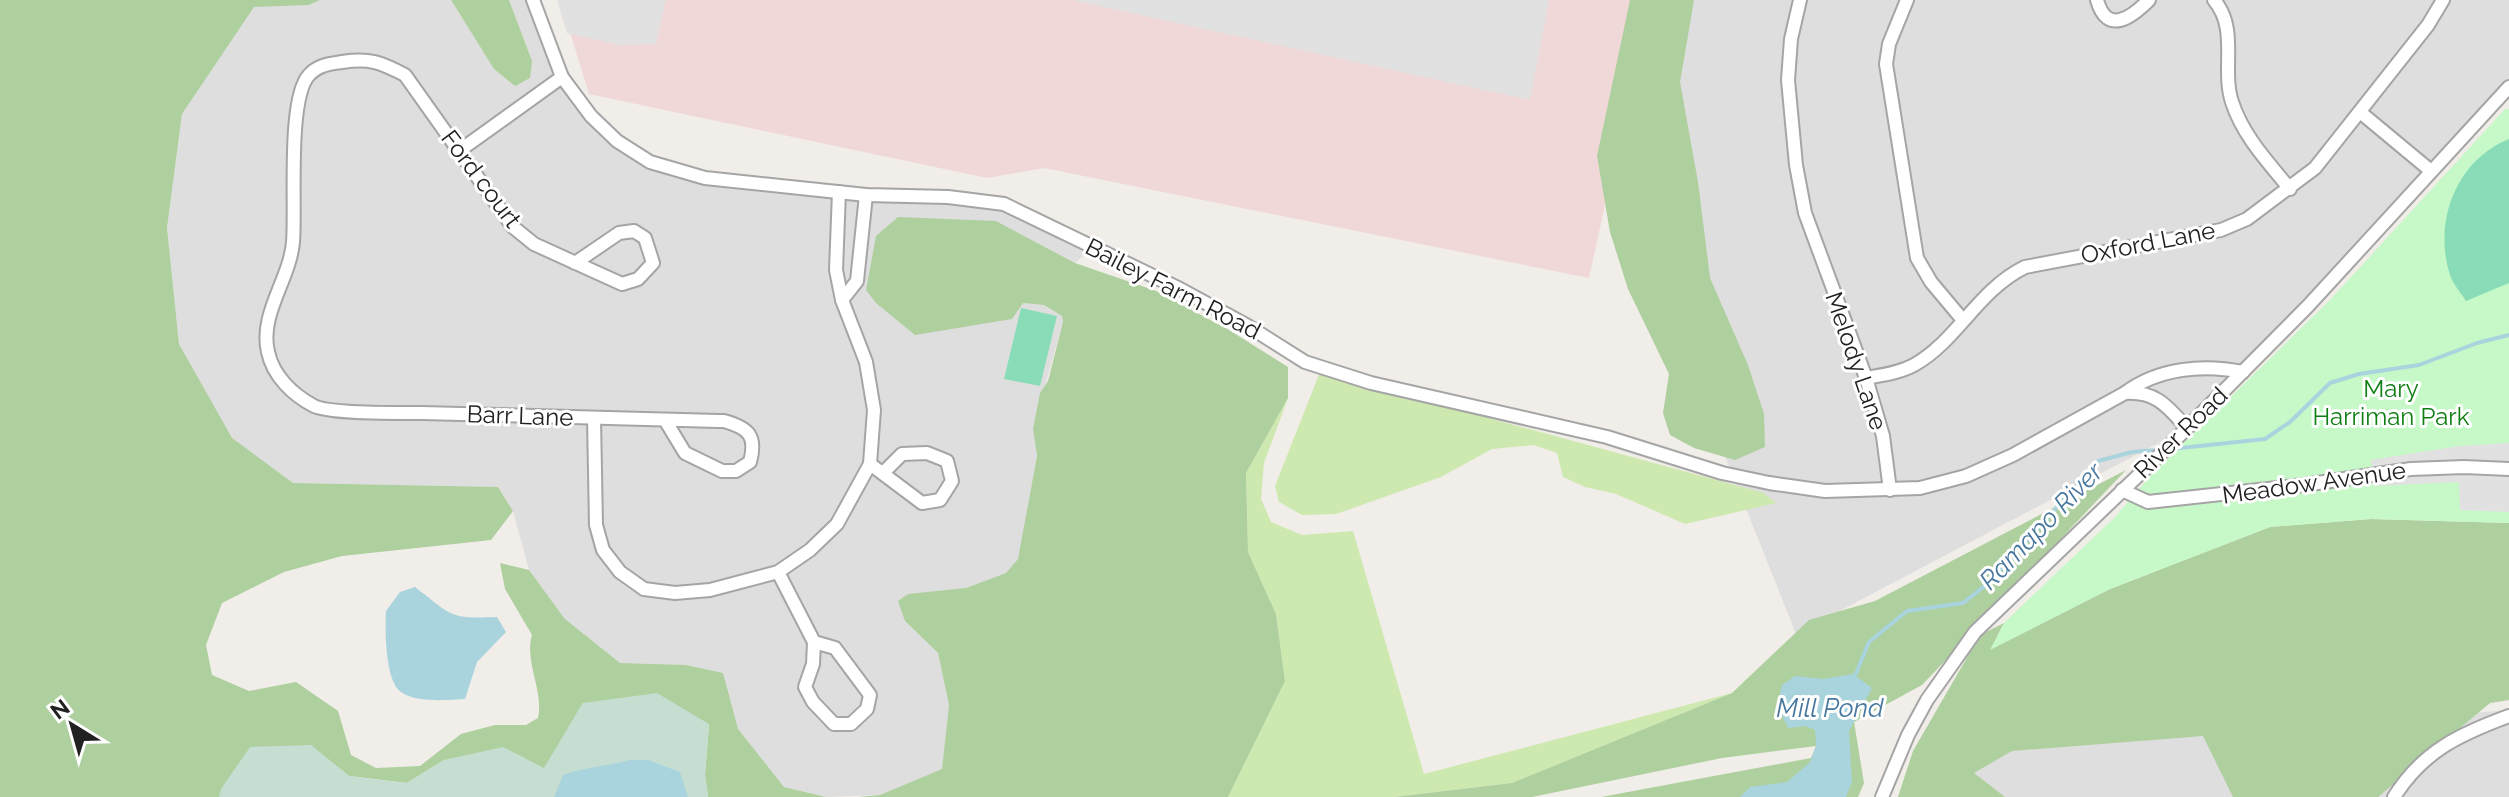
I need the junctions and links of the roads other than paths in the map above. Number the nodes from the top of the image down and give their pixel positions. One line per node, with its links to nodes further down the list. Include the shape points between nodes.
1 (533, 0): 9 (street, Bailey Farm Road)
2 (1800, 0): 21 (street, Melody Lane, via 1788,80 1796,165 1805,213)
3 (1907, 0): 19 (street, via 1886,64 1914,244 1923,271)
4 (2097, 0): 5 (street, via 2115,21 2128,19)
5 (2149, 0)
6 (2214, 0): 14 (street, via 2228,30 2230,98 2236,115)
7 (2443, 0): 11 (street, Oxford Lane)
8 (405, 75): 12 (street, Ford court); 23 (street, Barr Lane, via 377,61 323,65 308,76 300,92 293,245 269,324 267,351 278,375 317,408)
9 (562, 77): 12 (street); 15 (street, Bailey Farm Road, via 591,116 650,162 705,178)
10 (2509, 87): 13 (street, River Road)
11 (2360, 112): 13 (street); 14 (street, Oxford Lane, via 2315,168)
12 (459, 151): 17 (street, Ford court, via 513,227 534,244)
13 (2431, 171): 20 (street, River Road)
14 (2290, 189): 19 (street, Oxford Lane, via 2221,230 2025,267 2004,277)
15 (839, 192): 16 (street, Bailey Farm Road); 18 (street, Barr Lane, via 836,270)
16 (866, 195): 18 (street, via 857,281); 29 (street, Bailey Farm Road, via 1004,204 1180,289 1305,362 1371,383 1607,437 1759,481 1825,491)
17 (575, 263): 17 (street, Ford court, via 619,233 634,231 645,238 653,263 638,279 622,284)
18 (842, 300): 26 (street, Barr Lane, via 866,362 874,410)
19 (1962, 319): 21 (street, Oxford Lane, via 1915,364)
20 (2243, 372): 22 (street, via 2221,368 2164,374); 25 (street, River Road)
21 (1866, 378): 29 (street, Melody Lane, via 1883,436)
22 (2125, 393): 25 (street, via 2156,398); 29 (street, via 1966,476)
23 (594, 418): 24 (street); 31 (street, Barr Lane, via 596,525 603,550 620,572 644,589 675,593 710,590)
24 (665, 420): 24 (street, via 740,426 754,447 750,462 736,471 722,471 685,453)
25 (2187, 428): 30 (street, River Road)
26 (870, 464): 28 (street); 31 (street, Barr Lane, via 837,524)
27 (2509, 469): 30 (street, Meadow Avenue, via 2411,469 2148,502)
28 (883, 473): 28 (street, via 922,503 940,500 952,481 947,461 927,453 902,454)
29 (1890, 490)
30 (2122, 490): 34 (street, River Road, via 1975,632 1927,700)
31 (778, 572): 32 (street)
32 (814, 642): 32 (street, via 805,687 834,724 851,724 867,709 870,695 835,648)
33 (2509, 716): 35 (street, via 2465,732 2427,757)
34 (1882, 797)
35 (2394, 797)

